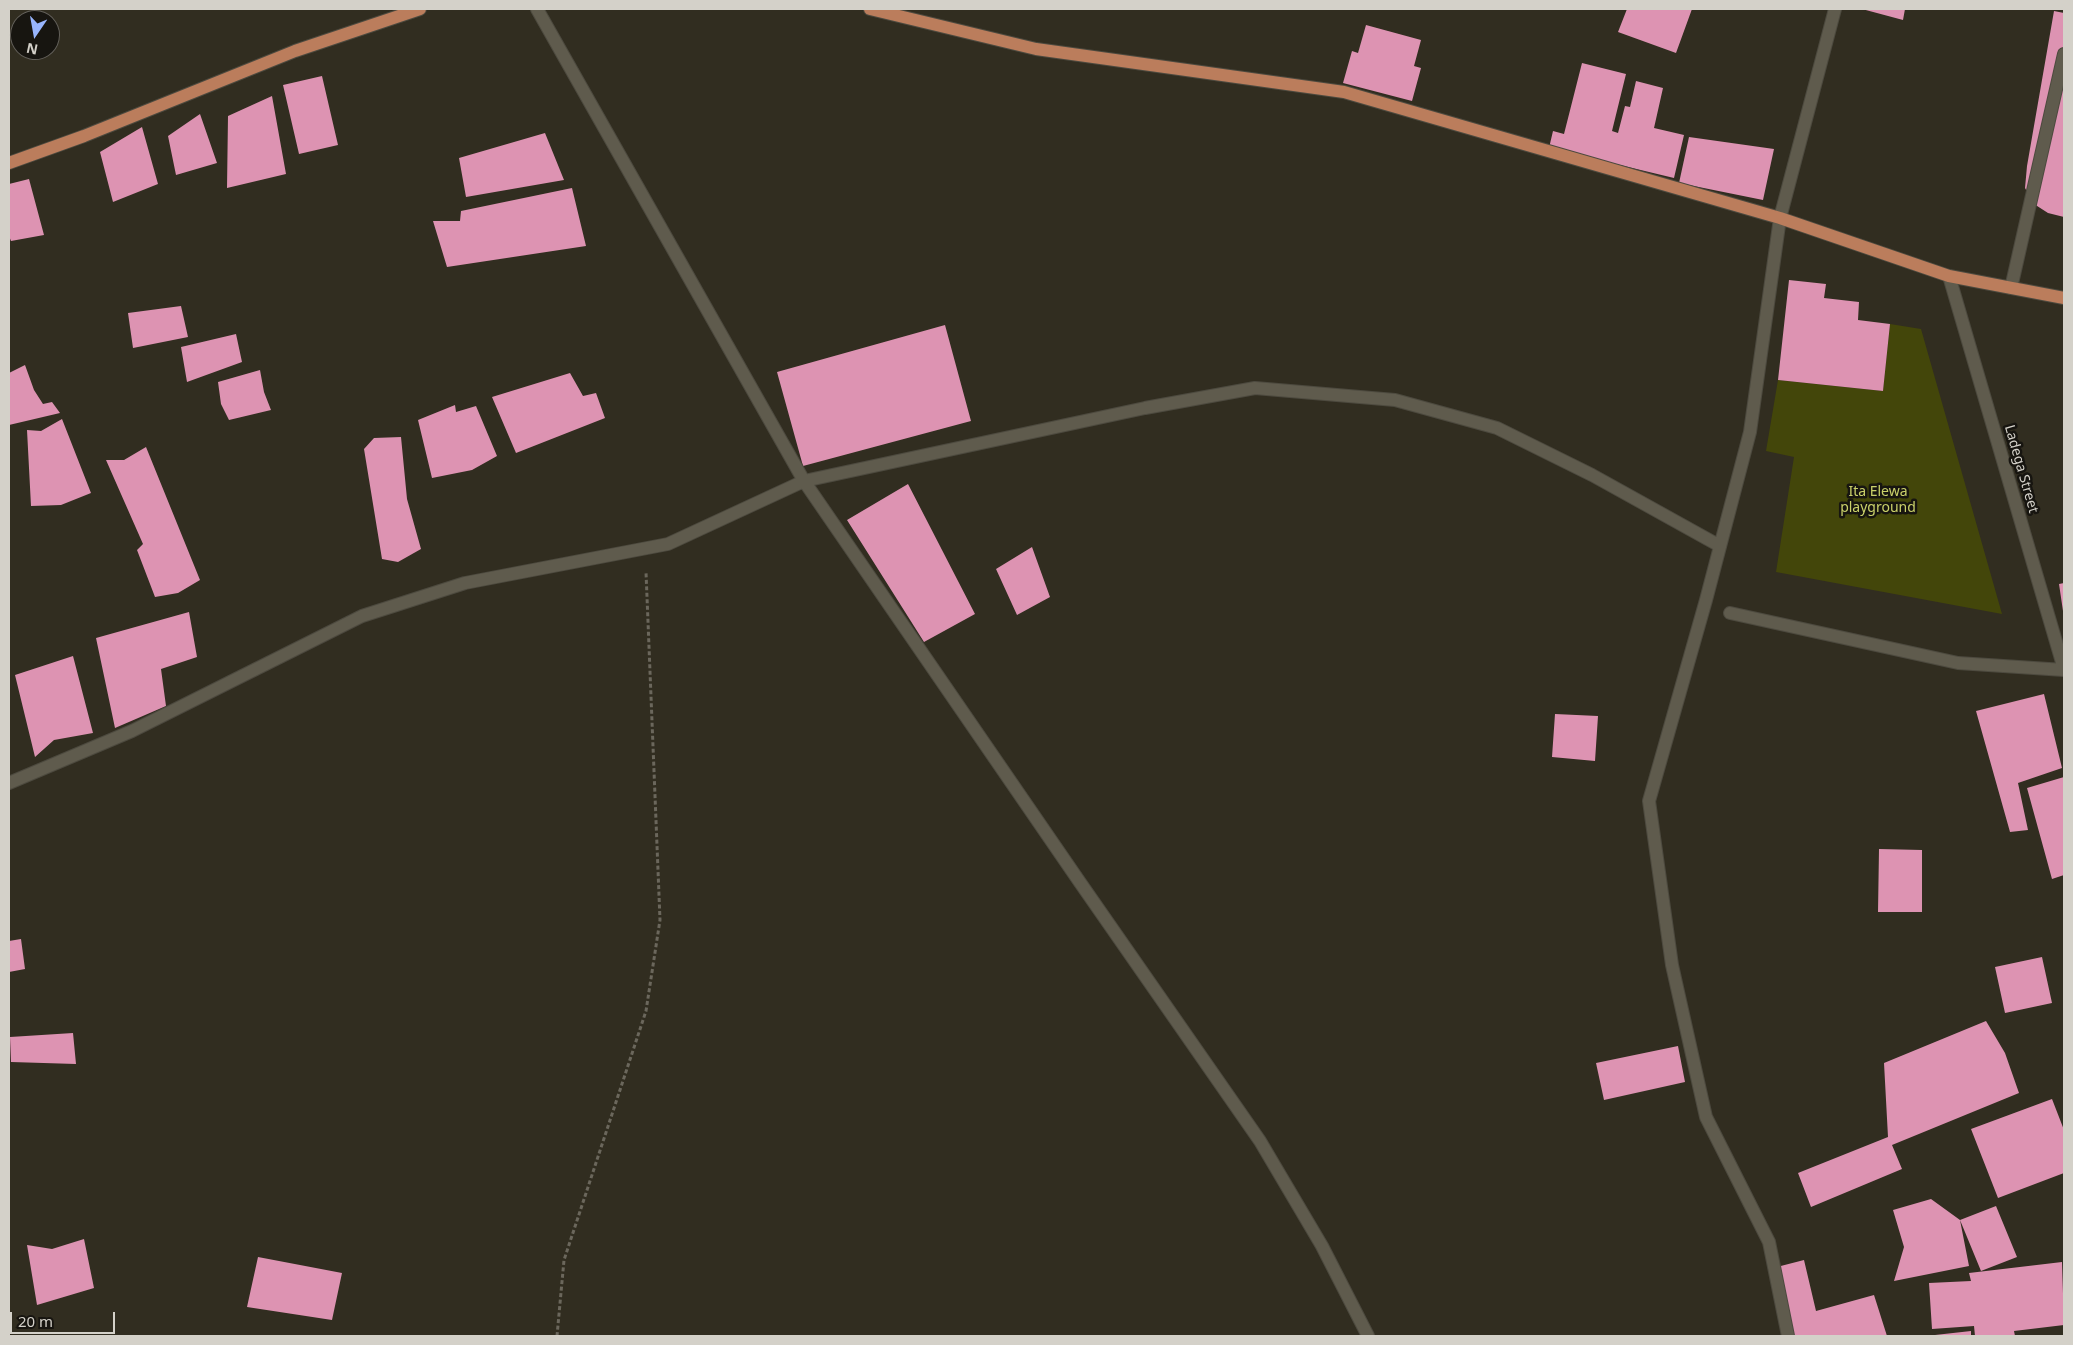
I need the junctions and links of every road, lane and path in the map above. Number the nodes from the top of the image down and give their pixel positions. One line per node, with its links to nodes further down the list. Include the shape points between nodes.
1 (420, 9): 6 (main road, via 295,51 84,136)
2 (537, 9): 11 (street)
3 (870, 9): 7 (main road, via 1036,49 1344,92)
4 (1835, 9): 7 (street)
5 (2064, 54): 9 (street)
6 (9, 162)
7 (1780, 218): 8 (main road); 12 (street, via 1750,432)
8 (1949, 276): 9 (main road); 15 (street, Ladega Street)
9 (2011, 288): 10 (main road)
10 (2064, 298)
11 (804, 481): 12 (street, via 1144,408 1255,388 1395,400 1498,428 1592,475); 13 (street, via 668,544); 18 (street, via 1260,1140 1322,1246)
12 (1720, 546): 19 (street, via 1649,801 1672,966 1706,1117 1770,1242)
13 (645, 548): 16 (street, via 465,583 362,616 132,732); 17 (path, via 660,920 646,1011 564,1260)
14 (1730, 613): 15 (street, via 1958,663)
15 (2064, 670)
16 (9, 783)
17 (557, 1336)
18 (1368, 1336)
19 (1788, 1336)

